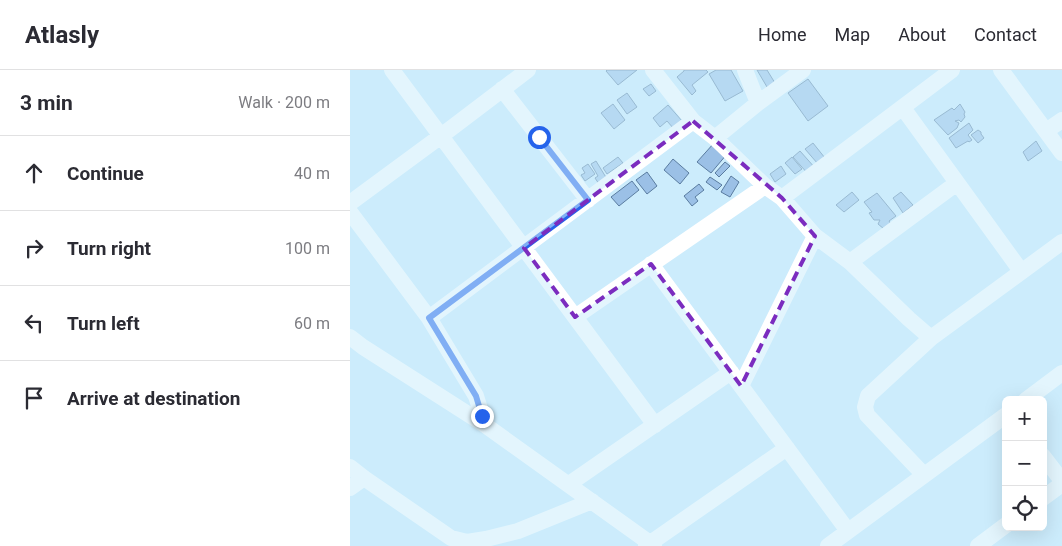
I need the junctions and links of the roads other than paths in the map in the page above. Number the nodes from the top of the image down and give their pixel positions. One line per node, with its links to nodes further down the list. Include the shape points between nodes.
1 (392, 70): 14 (street)
2 (528, 70): 8 (street)
3 (653, 70): 12 (street)
4 (745, 70): 9 (street)
5 (803, 70): 9 (street)
6 (952, 70): 10 (street)
7 (1001, 70): 13 (street)
8 (502, 90): 14 (street); 20 (street)
9 (758, 102): 15 (street)
10 (903, 108): 17 (street); 19 (street)
11 (1062, 120): 13 (street)
12 (694, 121): 15 (street); 20 (street)
13 (1046, 131): 16 (street)
14 (441, 136): 21 (street); 25 (street)
15 (715, 138): 18 (street)
16 (1062, 153)
17 (957, 183): 26 (street); 28 (street)
18 (766, 186): 19 (street); 27 (street)
19 (782, 198): 23 (street)
20 (588, 200): 25 (street)
21 (350, 203)
22 (350, 212): 30 (street)
23 (816, 236): 26 (street); 36 (street)
24 (1062, 242): 28 (street)
25 (524, 248): 29 (street); 30 (street)
26 (850, 262): 32 (street)
27 (652, 264): 29 (street); 34 (street)
28 (1021, 271): 32 (street)
29 (575, 317): 40 (street)
30 (429, 318): 39 (street, via 476,396)
31 (350, 336): 33 (street)
32 (931, 338): 44 (street, via 868,396 865,407 867,415)
33 (357, 352): 39 (street)
34 (731, 372): 36 (street); 40 (street)
35 (1062, 373): 37 (street)
36 (741, 386): 41 (street)
37 (1031, 396)
38 (1002, 418): 44 (street)
39 (485, 425): 47 (street)
40 (655, 425): 47 (street)
41 (787, 448): 52 (street); 53 (street)
42 (1047, 461): 46 (street)
43 (350, 467): 45 (street)
44 (924, 475): 52 (street)
45 (364, 478): 48 (street); 50 (street, via 451,538 467,542 518,531)
46 (1062, 482): 49 (street)
47 (569, 484): 50 (street)
48 (350, 488)
49 (1047, 495)
50 (592, 501): 53 (street)
51 (1002, 529): 55 (street)
52 (848, 531): 54 (street)
53 (650, 545)
54 (828, 546)
55 (978, 546)

